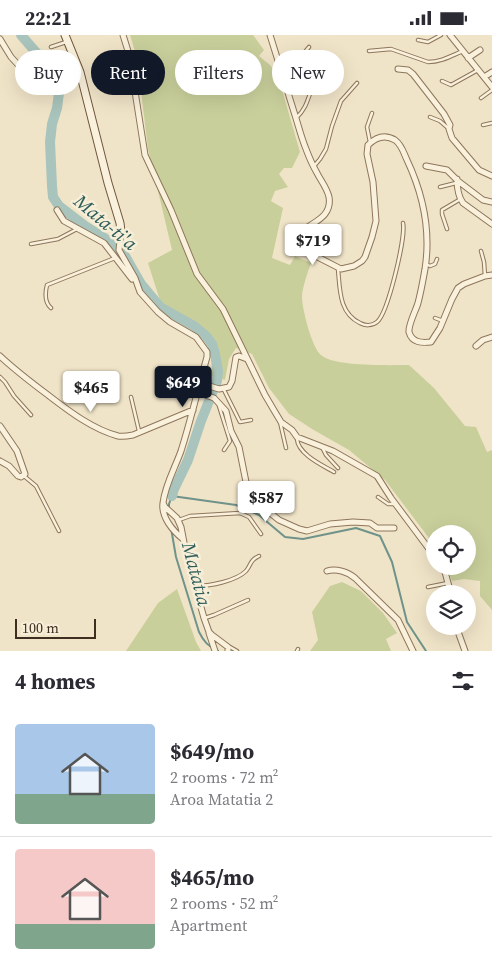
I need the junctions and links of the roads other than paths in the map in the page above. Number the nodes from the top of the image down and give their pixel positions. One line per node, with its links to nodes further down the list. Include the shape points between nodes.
1 (124, 35): 61 (street, via 132,64 145,155 198,274 223,309)
2 (270, 35): 10 (street)
3 (441, 35): 7 (lane, via 428,42)
4 (450, 35): 14 (street)
5 (66, 38): 8 (lane); 46 (main road, via 80,72)
6 (0, 39): 16 (street)
7 (418, 40)
8 (51, 47)
9 (309, 47): 11 (lane)
10 (274, 50)
11 (307, 50)
12 (480, 50): 15 (street)
13 (369, 51): 14 (lane, via 390,49 432,62)
14 (463, 51): 15 (street)
15 (468, 58): 18 (street)
16 (15, 62)
17 (398, 69): 32 (street, via 408,70 418,80 444,114)
18 (478, 70): 20 (street); 21 (lane, via 451,85)
19 (492, 72): 20 (street)
20 (484, 77): 23 (street)
21 (442, 81)
22 (356, 83): 35 (lane, via 341,101 326,149)
23 (492, 89): 26 (lane)
24 (288, 95): 28 (street)
25 (310, 95): 28 (lane, via 304,111)
26 (481, 98)
27 (372, 113): 33 (lane, via 367,127)
28 (296, 117): 35 (street)
29 (430, 117): 32 (lane)
30 (492, 123): 31 (lane)
31 (483, 125)
32 (449, 129): 36 (street, via 452,138 469,158)
33 (370, 143): 51 (street, via 376,138 387,137 400,145 423,205); 52 (street, via 367,154 376,224 362,261)
34 (426, 165): 37 (street, via 447,170)
35 (314, 167): 52 (street, via 327,191 327,212 300,232 298,242 302,250)
36 (492, 177)
37 (457, 181): 38 (lane); 39 (street); 40 (street)
38 (440, 187)
39 (461, 199): 43 (street); 45 (lane, via 442,210)
40 (492, 202)
41 (57, 210): 44 (street, via 64,221)
42 (403, 223): 52 (lane, via 395,273 383,313 376,323 365,326 349,316 343,306)
43 (492, 224)
44 (78, 228): 47 (lane, via 58,239); 49 (street)
45 (447, 229)
46 (121, 231): 49 (street)
47 (31, 244)
48 (481, 251): 54 (lane)
49 (119, 256): 55 (lane, via 47,285 46,303); 63 (street, via 135,278 140,293 164,317 196,337 205,348 207,352)
50 (437, 259): 51 (lane, via 435,264)
51 (426, 264): 57 (street, via 410,335 420,343 431,341)
52 (338, 268)
53 (492, 275): 54 (street)
54 (485, 276): 57 (street, via 458,288)
55 (51, 308)
56 (435, 318): 57 (lane)
57 (444, 321)
58 (492, 337): 59 (street)
59 (476, 346)
60 (0, 356): 73 (street, via 85,421 118,436)
61 (247, 359): 64 (street, via 236,357 231,383); 71 (street)
62 (0, 377): 69 (lane)
63 (200, 383): 64 (street); 65 (street)
64 (221, 389): 70 (lane, via 240,422)
65 (197, 392): 67 (street); 68 (street)
66 (131, 397): 73 (lane)
67 (215, 399): 77 (lane, via 230,441); 86 (street, via 226,411 248,487 256,500 279,520 307,531 353,522)
68 (193, 410): 73 (street); 83 (street)
69 (31, 415)
70 (251, 420)
71 (280, 421): 74 (street); 76 (lane)
72 (0, 426): 81 (street, via 17,451)
73 (140, 433)
74 (297, 437): 75 (street); 80 (lane, via 304,452)
75 (323, 447): 79 (lane); 84 (street, via 377,476)
76 (286, 448)
77 (224, 450)
78 (0, 461): 81 (street, via 18,476)
79 (338, 467)
80 (334, 472)
81 (24, 476): 87 (lane, via 36,486)
82 (378, 497): 84 (lane, via 388,504)
83 (163, 503): 85 (street); 89 (street, via 163,514)
84 (395, 503): 90 (street)
85 (179, 520): 88 (lane, via 190,516 242,514 249,517); 89 (street)
86 (394, 529)
87 (59, 531)
88 (261, 534)
89 (183, 539): 96 (street)
90 (426, 545)
91 (259, 555): 96 (lane, via 237,577 212,585)
92 (327, 571): 104 (street, via 343,572 355,578 398,620)
93 (445, 575): 94 (street)
94 (448, 583): 95 (lane)
95 (438, 585)
96 (195, 586): 98 (street)
97 (248, 600): 98 (lane)
98 (204, 618): 99 (street)
99 (209, 632): 101 (street); 102 (street)
100 (459, 635): 105 (street)
101 (228, 649): 103 (lane)
102 (215, 651)
103 (237, 651)
104 (413, 651)
105 (464, 651)

